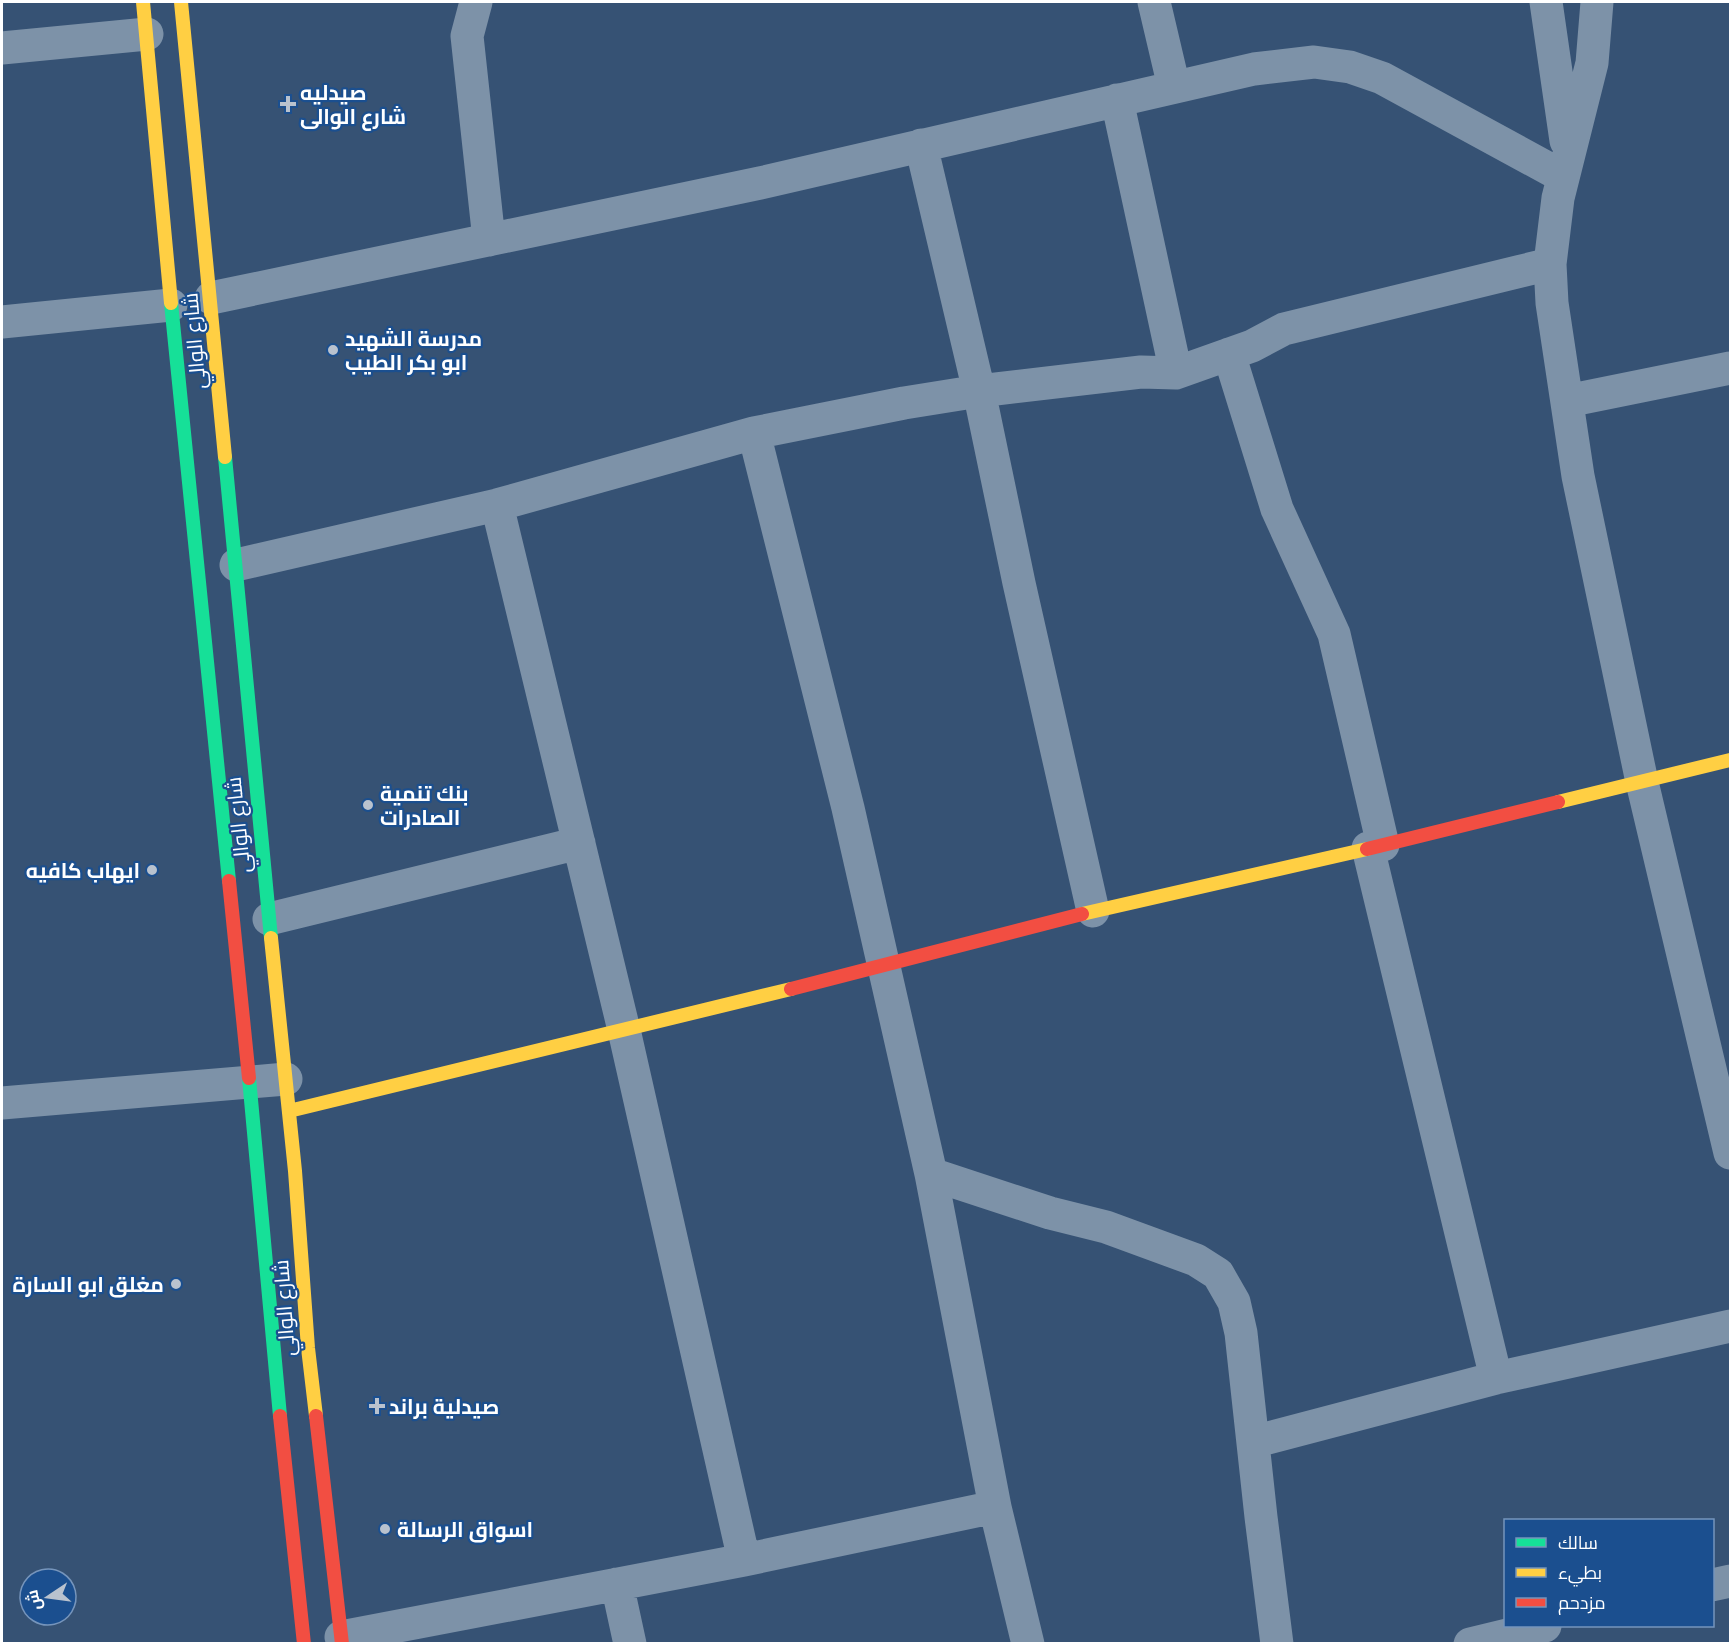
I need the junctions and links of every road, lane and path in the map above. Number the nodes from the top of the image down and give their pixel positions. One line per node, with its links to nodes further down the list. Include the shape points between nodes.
1 (143, 2): 7 (street, شارع الوالي)
2 (182, 2): 15 (street, شارع الوالي)
3 (476, 2): 13 (street, via 467,36)
4 (1154, 2): 9 (street)
5 (1546, 2): 12 (street)
6 (1597, 2): 12 (street, via 1592,63)
7 (147, 34): 8 (street); 16 (street, شارع الوالي)
8 (2, 48)
9 (1174, 87): 10 (street); 12 (street, via 1274,66 1314,62 1350,66)
10 (1117, 100): 11 (street); 20 (street)
11 (921, 146): 13 (street); 21 (street)
12 (1565, 165): 14 (street)
13 (489, 240): 15 (street)
14 (1550, 264): 18 (street, via 1284,329); 22 (street)
15 (211, 298): 25 (street, شارع الوالي)
16 (171, 305): 17 (street); 35 (street, شارع الوالي)
17 (2, 322)
18 (1229, 354): 20 (street); 29 (street, via 1277,509 1334,634)
19 (1731, 368): 22 (street)
20 (1176, 373): 21 (street, via 1141,372)
21 (979, 391): 23 (street); 30 (street)
22 (1567, 401): 27 (street, via 1578,476)
23 (754, 433): 24 (street); 32 (street, via 848,808)
24 (497, 505): 25 (street); 28 (street)
25 (236, 565): 31 (street, شارع الوالي)
26 (1731, 760): 27 (street)
27 (1642, 782): 29 (street); 38 (street)
28 (579, 843): 31 (street); 33 (street)
29 (1376, 847): 30 (street); 41 (street)
30 (1093, 911): 32 (street)
31 (269, 918): 34 (street, شارع الوالي)
32 (883, 967): 33 (street); 39 (street)
33 (624, 1030): 37 (street); 44 (street)
34 (286, 1079): 35 (street); 37 (street, شارع الوالي)
35 (250, 1083): 36 (street); 51 (street, شارع الوالي)
36 (2, 1103)
37 (290, 1111): 50 (street, شارع الوالي, via 308,1348)
38 (1731, 1153)
39 (931, 1174): 42 (street, via 1106,1227 1196,1260 1218,1274 1234,1302 1241,1333); 43 (street)
40 (1731, 1326): 41 (street)
41 (1496, 1378): 42 (street)
42 (1253, 1442): 54 (street)
43 (995, 1507): 44 (street); 53 (street)
44 (744, 1560): 46 (street)
45 (1731, 1581): 47 (street)
46 (617, 1584): 50 (street); 52 (street)
47 (1714, 1586)
48 (1541, 1627): 55 (street)
49 (1556, 1627): 56 (street)
50 (341, 1640)
51 (304, 1644)
52 (630, 1644)
53 (1028, 1644)
54 (1278, 1644)
55 (1470, 1644)
56 (1560, 1644)

